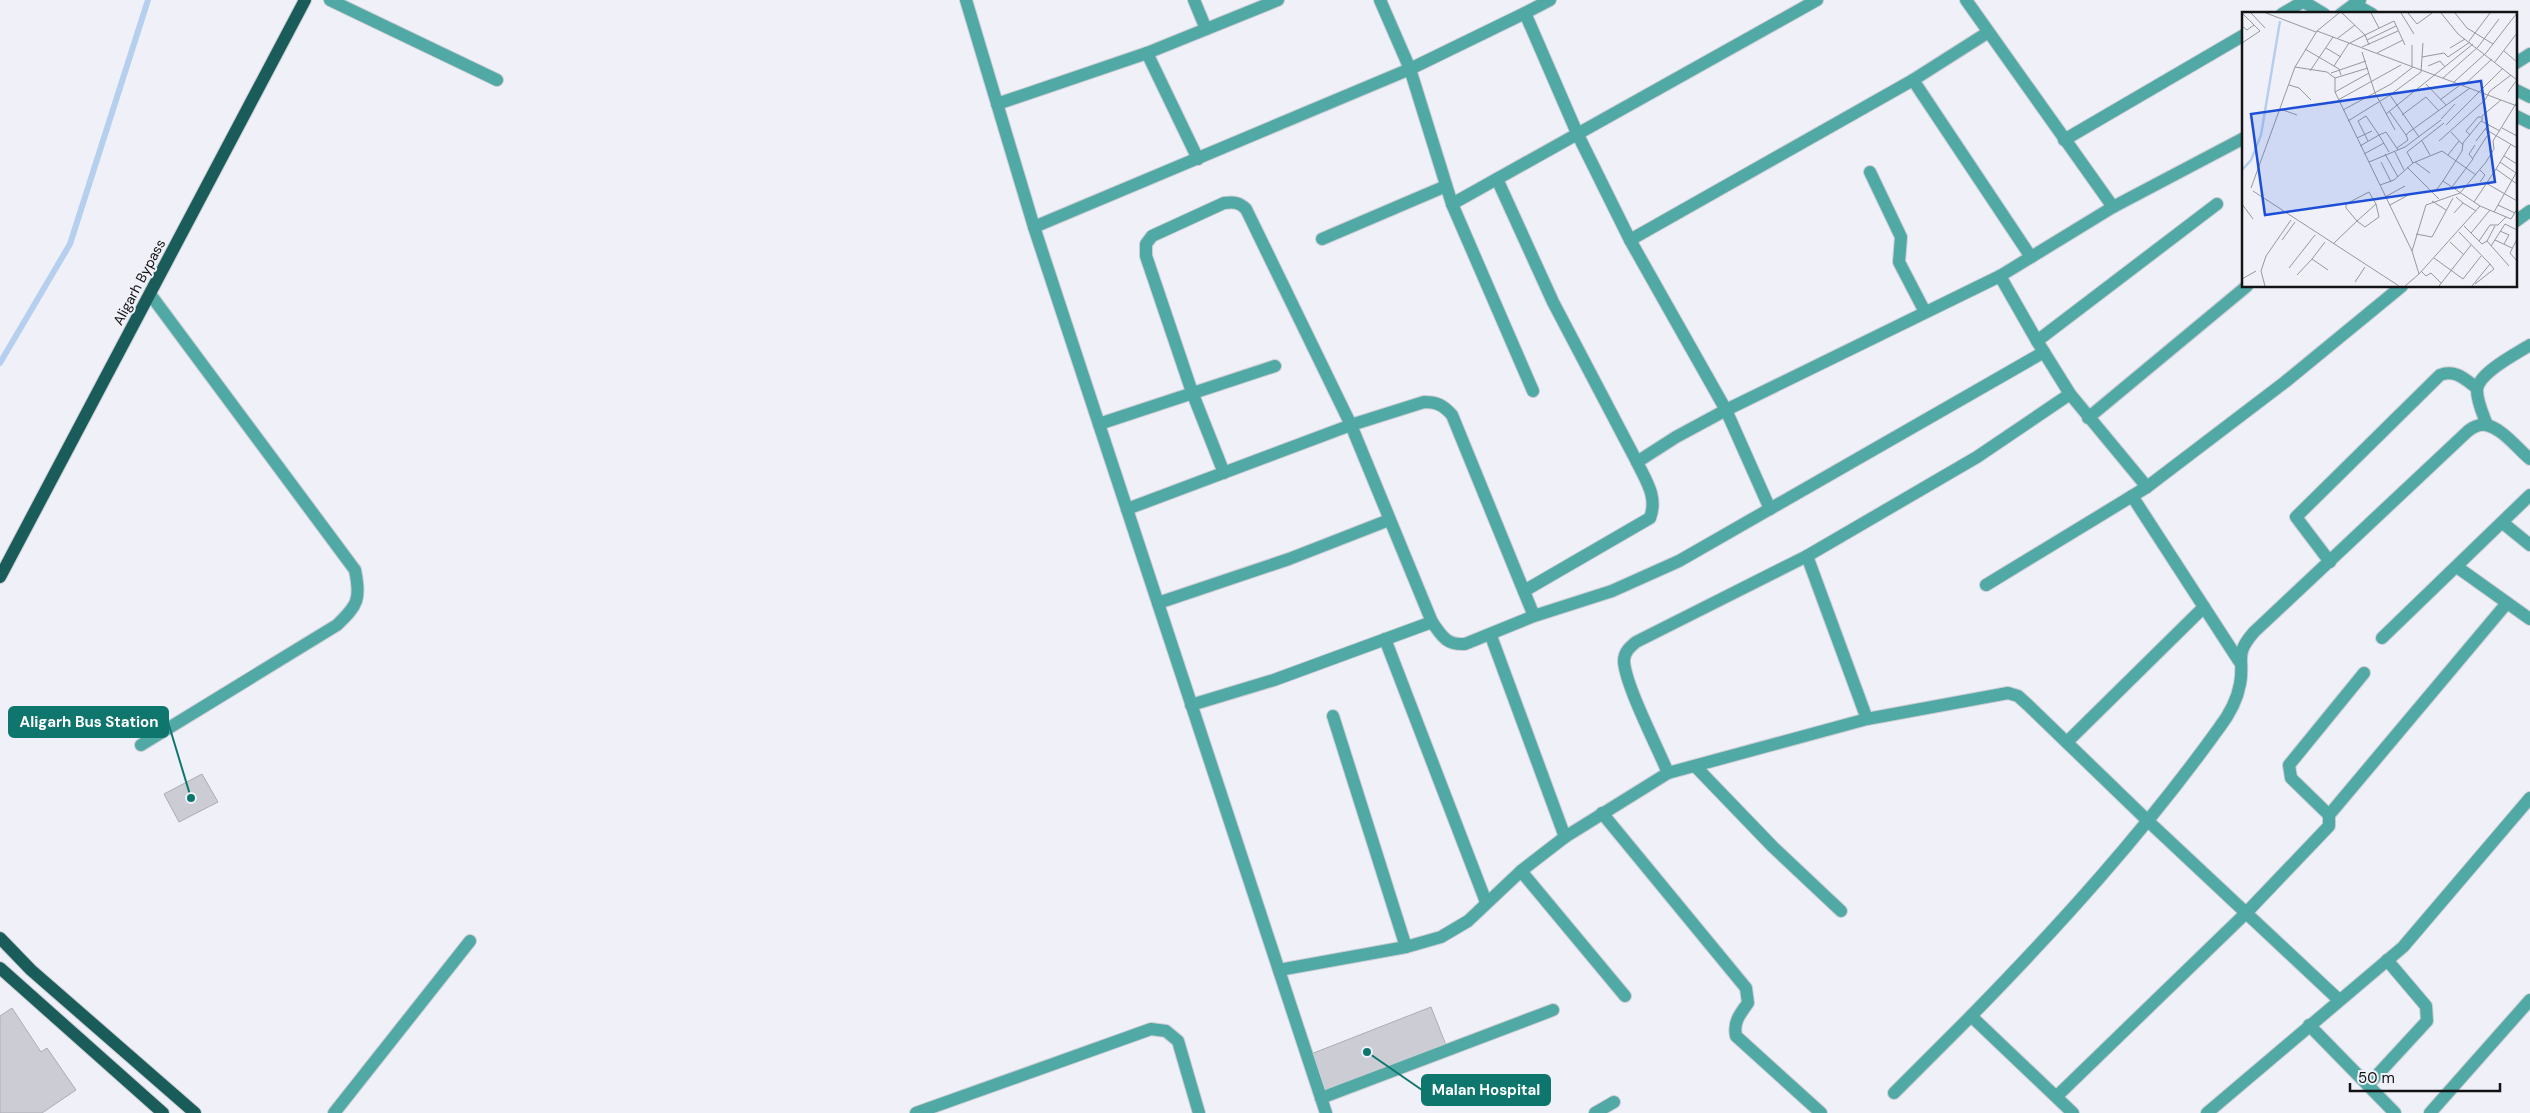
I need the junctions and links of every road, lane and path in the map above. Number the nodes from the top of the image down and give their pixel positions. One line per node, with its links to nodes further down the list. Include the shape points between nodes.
1 (305, 0): 50 (main road, Aligarh Bypass)
2 (330, 0): 24 (street)
3 (966, 0): 28 (street)
4 (1194, 0): 17 (street)
5 (1278, 0): 17 (street)
6 (1380, 0): 23 (street)
7 (1550, 0): 16 (street)
8 (1817, 0): 31 (street)
9 (1966, 0): 18 (street)
10 (2302, 1): 12 (street); 13 (street)
11 (2357, 2): 14 (street); 15 (street)
12 (2285, 12)
13 (2321, 12)
14 (2344, 12)
15 (2370, 12)
16 (1525, 14): 23 (street); 31 (street)
17 (1206, 29): 20 (street)
18 (1987, 33): 25 (street); 33 (street)
19 (2242, 36): 33 (street)
20 (1147, 53): 28 (street); 34 (street)
21 (2530, 54): 22 (street)
22 (2518, 63)
23 (1410, 69): 34 (street); 37 (street)
24 (497, 80)
25 (1913, 80): 45 (street); 46 (street)
26 (2518, 91): 27 (street)
27 (2530, 97)
28 (997, 104): 43 (street)
29 (2518, 117): 30 (street)
30 (2530, 123)
31 (1578, 133): 36 (street); 45 (street)
32 (2242, 139): 40 (street)
33 (2064, 140): 40 (street)
34 (1198, 159): 43 (street)
35 (1870, 172): 51 (street, via 1901,237 1898,262)
36 (1497, 179): 38 (street); 65 (street, via 1552,302)
37 (1446, 186): 38 (street); 44 (street)
38 (1452, 204): 56 (street)
39 (2217, 204): 53 (street)
40 (2113, 207): 46 (street)
41 (2530, 211): 42 (street)
42 (2518, 220)
43 (1034, 227): 61 (street)
44 (1322, 239)
45 (1630, 240): 59 (street)
46 (2031, 257): 47 (street)
47 (2000, 276): 51 (street); 53 (street)
48 (2245, 288): 60 (street)
49 (2400, 288): 67 (street, via 2285,382)
50 (150, 294): 78 (main road, Aligarh Bypass); 96 (street, via 355,570 359,591 352,610 337,625)
51 (1925, 312): 59 (street)
52 (2530, 345): 55 (street, via 2484,376)
53 (2040, 346): 58 (street); 71 (street)
54 (1275, 366): 57 (street)
55 (2477, 388): 63 (street); 76 (street, via 2459,375 2449,372 2440,375 2296,517)
56 (1533, 391)
57 (1192, 392): 61 (street); 62 (street, via 1146,256 1146,244 1152,236 1224,203 1233,202 1246,209); 66 (street)
58 (2070, 394): 60 (street); 75 (street, via 1977,457)
59 (1726, 410): 65 (street); 71 (street)
60 (2088, 418): 67 (street)
61 (1098, 424): 70 (street)
62 (1351, 425): 66 (street); 72 (street); 80 (street, via 1424,402 1445,407 1452,415)
63 (2487, 425): 64 (street); 76 (street, via 2468,431)
64 (2530, 459)
65 (1637, 462): 80 (street, via 1652,492 1654,507 1650,518)
66 (1224, 472): 70 (street)
67 (2146, 488): 69 (street)
68 (2530, 495): 73 (street)
69 (2132, 496): 79 (street); 83 (street)
70 (1127, 509): 81 (street)
71 (1770, 509): 84 (street, via 1679,561 1612,591)
72 (1389, 520): 81 (street, via 1289,559); 86 (street)
73 (2503, 523): 74 (street); 77 (street)
74 (2530, 545)
75 (1807, 556): 94 (street); 98 (street, via 1627,649 1624,661 1632,688)
76 (2330, 562): 90 (street, via 2254,632 2244,643)
77 (2457, 567): 82 (street); 88 (street)
78 (0, 577)
79 (1986, 585)
80 (1524, 591): 84 (street)
81 (1158, 603): 92 (street)
82 (2508, 603): 85 (street); 101 (street)
83 (2204, 607): 90 (street); 95 (street)
84 (1534, 616): 87 (street)
85 (2530, 619)
86 (1432, 622): 87 (street, via 1445,641 1455,645); 89 (street)
87 (1491, 636): 103 (street)
88 (2382, 638)
89 (1385, 639): 92 (street, via 1274,680); 105 (street)
90 (2239, 661): 102 (street, via 2241,682 2237,701)
91 (2364, 673): 101 (street, via 2289,766 2291,778)
92 (1191, 704): 113 (street)
93 (1333, 716): 110 (street)
94 (1866, 719): 95 (street, via 2008,693 2018,696); 97 (street)
95 (2067, 742): 102 (street)
96 (141, 744)
97 (1695, 766): 98 (street); 106 (street, via 1773,847)
98 (1668, 773): 100 (street)
99 (2530, 798): 111 (street, via 2402,947)
100 (1602, 813): 103 (street); 133 (street, via 1746,988 1748,1003 1736,1021 1736,1036)
101 (2329, 815): 107 (street, via 2329,826)
102 (2148, 821): 107 (street); 118 (street, via 2055,929)
103 (1565, 837): 104 (street)
104 (1521, 871): 105 (street); 114 (street)
105 (1486, 902): 110 (street, via 1468,921 1442,937)
106 (1841, 911)
107 (2246, 913): 115 (street); 122 (street)
108 (0, 938): 127 (main road, via 31,970)
109 (470, 942): 128 (street)
110 (1406, 947): 113 (street)
111 (2387, 960): 115 (street); 120 (street, via 2426,1006 2427,1021)
112 (0, 968): 126 (main road)
113 (1279, 970): 123 (street)
114 (1625, 996)
115 (2339, 1000): 119 (street)
116 (2530, 1000): 125 (street)
117 (1553, 1010): 123 (street)
118 (1971, 1016): 121 (street); 122 (street)
119 (2310, 1025): 120 (street); 135 (street)
120 (2368, 1085): 136 (street)
121 (1894, 1093)
122 (2057, 1096): 134 (street)
123 (1321, 1098): 131 (street)
124 (1614, 1102): 132 (street)
125 (2432, 1112)
126 (163, 1113)
127 (196, 1113)
128 (334, 1113)
129 (916, 1113): 130 (street, via 1151,1029 1166,1031 1178,1041)
130 (1199, 1113)
131 (1326, 1113)
132 (1595, 1113)
133 (1821, 1113)
134 (2073, 1113)
135 (2207, 1113)
136 (2395, 1113)

